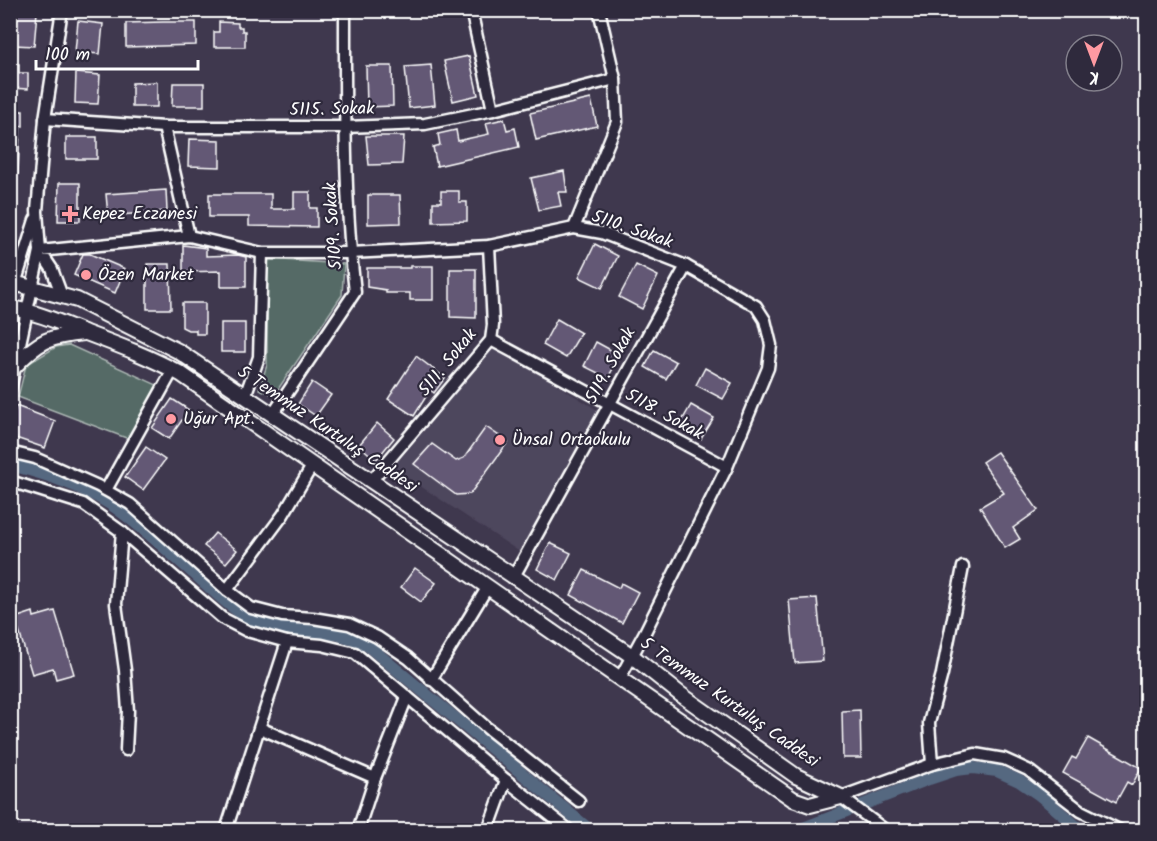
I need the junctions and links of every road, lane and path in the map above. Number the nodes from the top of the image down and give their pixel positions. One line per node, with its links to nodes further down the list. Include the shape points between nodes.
1 (63, 10): 7 (street)
2 (345, 10): 9 (street, 5109. Sokak)
3 (471, 10): 6 (street)
4 (599, 10): 5 (street)
5 (615, 79): 6 (street, 5115. Sokak); 11 (street, via 617,122)
6 (493, 110): 9 (street, 5115. Sokak, via 425,124)
7 (45, 119): 8 (street, 5115. Sokak); 10 (street)
8 (164, 127): 9 (street, 5115. Sokak); 12 (street)
9 (345, 127): 16 (street, 5109. Sokak)
10 (37, 211): 14 (street); 18 (street)
11 (574, 228): 13 (street, 5110. Sokak); 17 (street, 5110. Sokak, via 603,233)
12 (189, 236): 14 (street, 5110. Sokak); 15 (street, 5110. Sokak)
13 (489, 246): 16 (street, 5110. Sokak); 25 (street, 5111. Sokak)
14 (43, 251): 19 (street); 20 (street)
15 (262, 253): 16 (street, 5110. Sokak); 29 (street, via 260,357)
16 (350, 253): 31 (street, 5109. Sokak, via 355,292)
17 (686, 266): 30 (street, 5119. Sokak); 34 (street, 5110. Sokak, via 756,306 765,320 771,345 768,368)
18 (13, 282): 19 (main road, 5 Temmuz Kurtuluş Caddesi); 21 (street)
19 (34, 287): 20 (main road, 5 Temmuz Kurtuluş Caddesi); 23 (street)
20 (62, 296): 29 (main road, 5 Temmuz Kurtuluş Caddesi, via 178,351)
21 (10, 300)
22 (10, 308): 23 (main road, 5 Temmuz Kurtuluş Caddesi)
23 (28, 311): 24 (main road, 5 Temmuz Kurtuluş Caddesi); 26 (street)
24 (87, 333): 26 (main road, via 49,339 31,349); 27 (main road, 5 Temmuz Kurtuluş Caddesi)
25 (491, 340): 30 (street, 5118. Sokak); 36 (street, 5111. Sokak)
26 (15, 366): 28 (street)
27 (173, 370): 33 (main road, 5 Temmuz Kurtuluş Caddesi); 37 (street)
28 (10, 390)
29 (245, 396): 31 (main road, 5 Temmuz Kurtuluş Caddesi)
30 (609, 403): 34 (street, 5118. Sokak); 42 (street, 5119. Sokak)
31 (273, 414): 36 (main road, 5 Temmuz Kurtuluş Caddesi)
32 (10, 452): 37 (street, via 35,458)
33 (312, 466): 40 (main road, 5 Temmuz Kurtuluş Caddesi); 44 (street, via 283,515)
34 (727, 467): 46 (street, 5110. Sokak)
35 (10, 481): 38 (street, via 83,504)
36 (371, 481): 39 (main road, 5 Temmuz Kurtuluş Caddesi)
37 (105, 490): 44 (street, via 130,504)
38 (122, 532): 45 (street, via 222,618 247,631); 51 (street, via 116,604 128,711)
39 (455, 539): 40 (main road); 42 (main road, 5 Temmuz Kurtuluş Caddesi)
40 (441, 556): 43 (main road, 5 Temmuz Kurtuluş Caddesi)
41 (963, 567): 52 (street, via 929,723)
42 (513, 578): 46 (main road, 5 Temmuz Kurtuluş Caddesi)
43 (487, 588): 47 (main road, 5 Temmuz Kurtuluş Caddesi); 48 (street)
44 (227, 590): 48 (street, via 251,608 349,624 408,658)
45 (287, 642): 49 (street, via 355,653); 50 (street)
46 (632, 656): 47 (street, 5110. Sokak); 55 (main road, 5 Temmuz Kurtuluş Caddesi, via 796,776)
47 (620, 678): 55 (main road, 5 Temmuz Kurtuluş Caddesi, via 793,799 810,805)
48 (431, 680): 56 (street)
49 (407, 697): 53 (street); 54 (street)
50 (260, 728): 53 (street); 57 (street)
51 (126, 750)
52 (932, 764): 55 (street); 62 (street, via 975,754 1004,759 1028,770 1081,812)
53 (375, 778): 58 (street)
54 (506, 780): 59 (street); 60 (street)
55 (841, 797): 61 (street)
56 (579, 801)
57 (226, 831)
58 (358, 831)
59 (488, 831)
60 (569, 831)
61 (885, 831)
62 (1119, 831)

